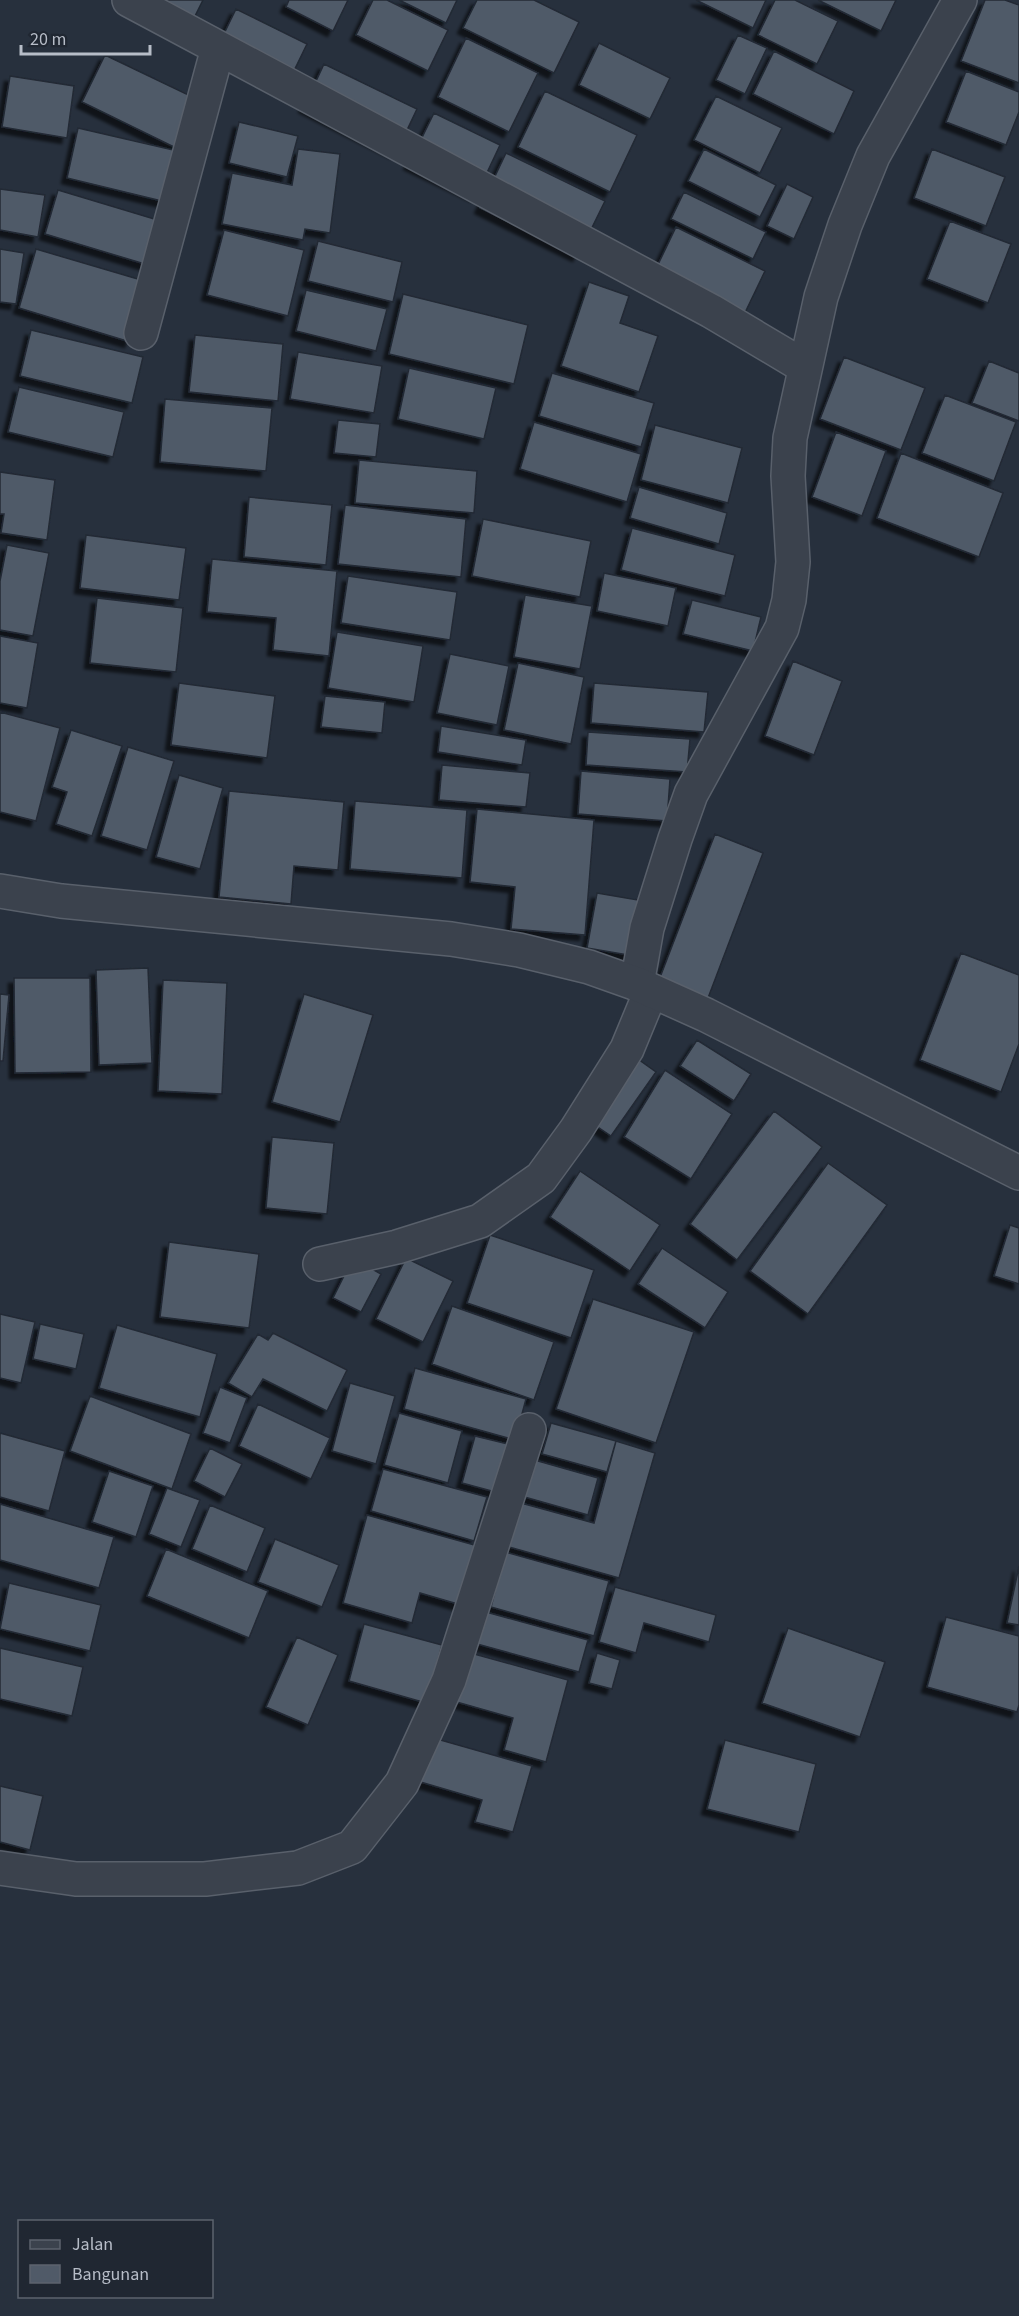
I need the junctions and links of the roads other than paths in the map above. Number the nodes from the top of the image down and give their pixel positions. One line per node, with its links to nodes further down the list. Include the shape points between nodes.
1 (129, 0): 3 (street)
2 (960, 0): 5 (street, via 873,156 821,297)
3 (218, 48): 4 (street); 5 (street, via 711,311)
4 (141, 333)
5 (805, 367): 7 (street, via 790,438 793,562 782,628 691,794 647,928)
6 (0, 891): 7 (street, via 61,902 451,939 589,967)
7 (644, 988): 8 (street); 9 (street, via 627,1049 541,1178 480,1221 397,1247)
8 (1019, 1173)
9 (320, 1264)
10 (529, 1430): 11 (street, via 449,1680 402,1783 352,1846 298,1868 204,1878 76,1879)
11 (0, 1868)

